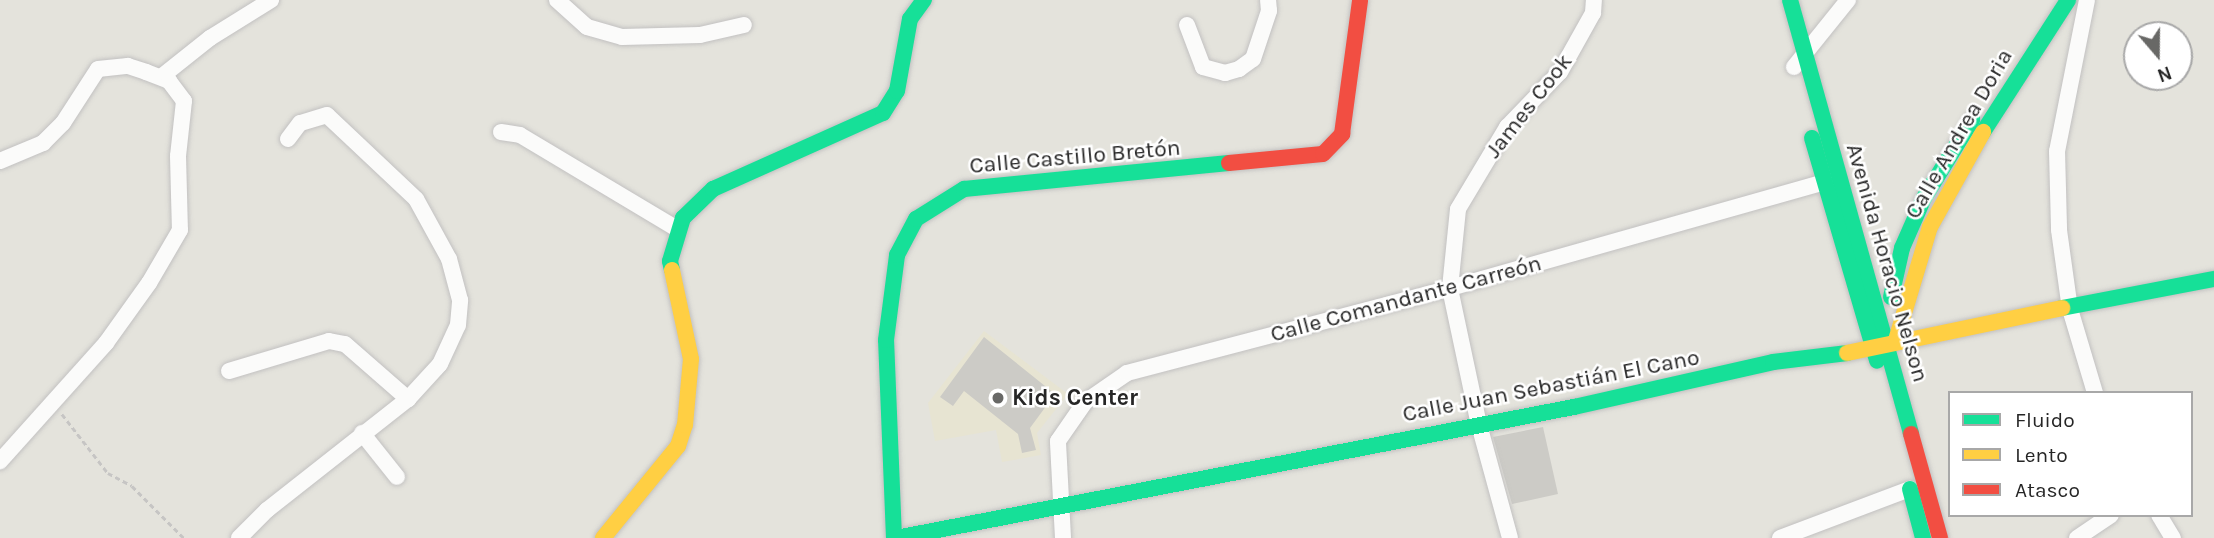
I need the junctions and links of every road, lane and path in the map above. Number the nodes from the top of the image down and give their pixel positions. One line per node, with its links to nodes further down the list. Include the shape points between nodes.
1 (271, 0): 16 (street, via 210,38)
2 (557, 0): 14 (street, via 587,27 622,37 700,35)
3 (924, 0): 21 (street, via 910,19 897,91 883,113 713,189 694,204)
4 (1269, 0): 13 (street, via 1253,59 1239,69 1225,73 1203,66)
5 (1360, 0): 42 (street, Calle Castillo Bretón, via 1342,134 1322,154 964,189 916,219 897,255 886,340)
6 (1594, 0): 23 (street, James Cook, via 1593,13 1560,72 1507,127 1458,209)
7 (1776, 0): 15 (street, Avenida Horacio Nelson)
8 (1790, 0): 15 (street, Avenida Horacio Nelson)
9 (1847, 0): 15 (street)
10 (2050, 0): 25 (street, via 1924,198)
11 (2068, 0): 26 (street, Calle Andrea Doria, via 1978,140 1930,227)
12 (2087, 0): 24 (street, via 2057,151 2059,230)
13 (1187, 25)
14 (744, 26)
15 (1800, 62): 20 (street, Avenida Horacio Nelson)
16 (161, 77): 19 (street, via 128,66 98,69 63,123 43,143); 30 (street, via 184,101 178,156 180,230 119,325)
17 (501, 132): 21 (street, via 520,135)
18 (288, 139): 29 (street, via 300,123 327,115 416,199 449,259 460,300 458,325 440,364)
19 (0, 161)
20 (1831, 180): 23 (street, Calle Comandante Carreón); 25 (street, Avenida Horacio Nelson)
21 (677, 229): 41 (street, via 670,261 691,359 685,425 678,446)
22 (2214, 279): 24 (street, Calle Juan Sebastián El Cano)
23 (1450, 288): 31 (street, James Cook); 36 (street, Calle Comandante Carreón, via 1128,373 1085,402 1058,441)
24 (2070, 309): 26 (street, Calle Juan Sebastián El Cano); 28 (street)
25 (1875, 323): 26 (street, Avenida Horacio Nelson)
26 (1886, 344): 31 (street, Calle Juan Sebastián El Cano, via 1773,362); 35 (street, Avenida Horacio Nelson); 47 (street, Avenida Horacio Nelson)
27 (229, 371): 29 (street, via 329,341 345,344)
28 (2094, 391)
29 (408, 399): 32 (street)
30 (51, 405): 33 (street); 39 (path, via 67,418 108,473 132,486)
31 (1479, 425): 36 (street, Calle Juan Sebastián El Cano); 44 (street, James Cook)
32 (362, 433): 34 (street); 40 (street)
33 (0, 461)
34 (397, 477)
35 (1910, 489): 45 (street); 46 (street, Avenida Horacio Nelson)
36 (1060, 504): 42 (street, Calle Juan Sebastián El Cano); 43 (street, Calle Comandante Carreón)
37 (2108, 517): 48 (street)
38 (2160, 517): 49 (street)
39 (184, 538)
40 (239, 538)
41 (603, 538)
42 (895, 538)
43 (1063, 538)
44 (1510, 538)
45 (1780, 538)
46 (1923, 538)
47 (1940, 538)
48 (2077, 538)
49 (2173, 538)

